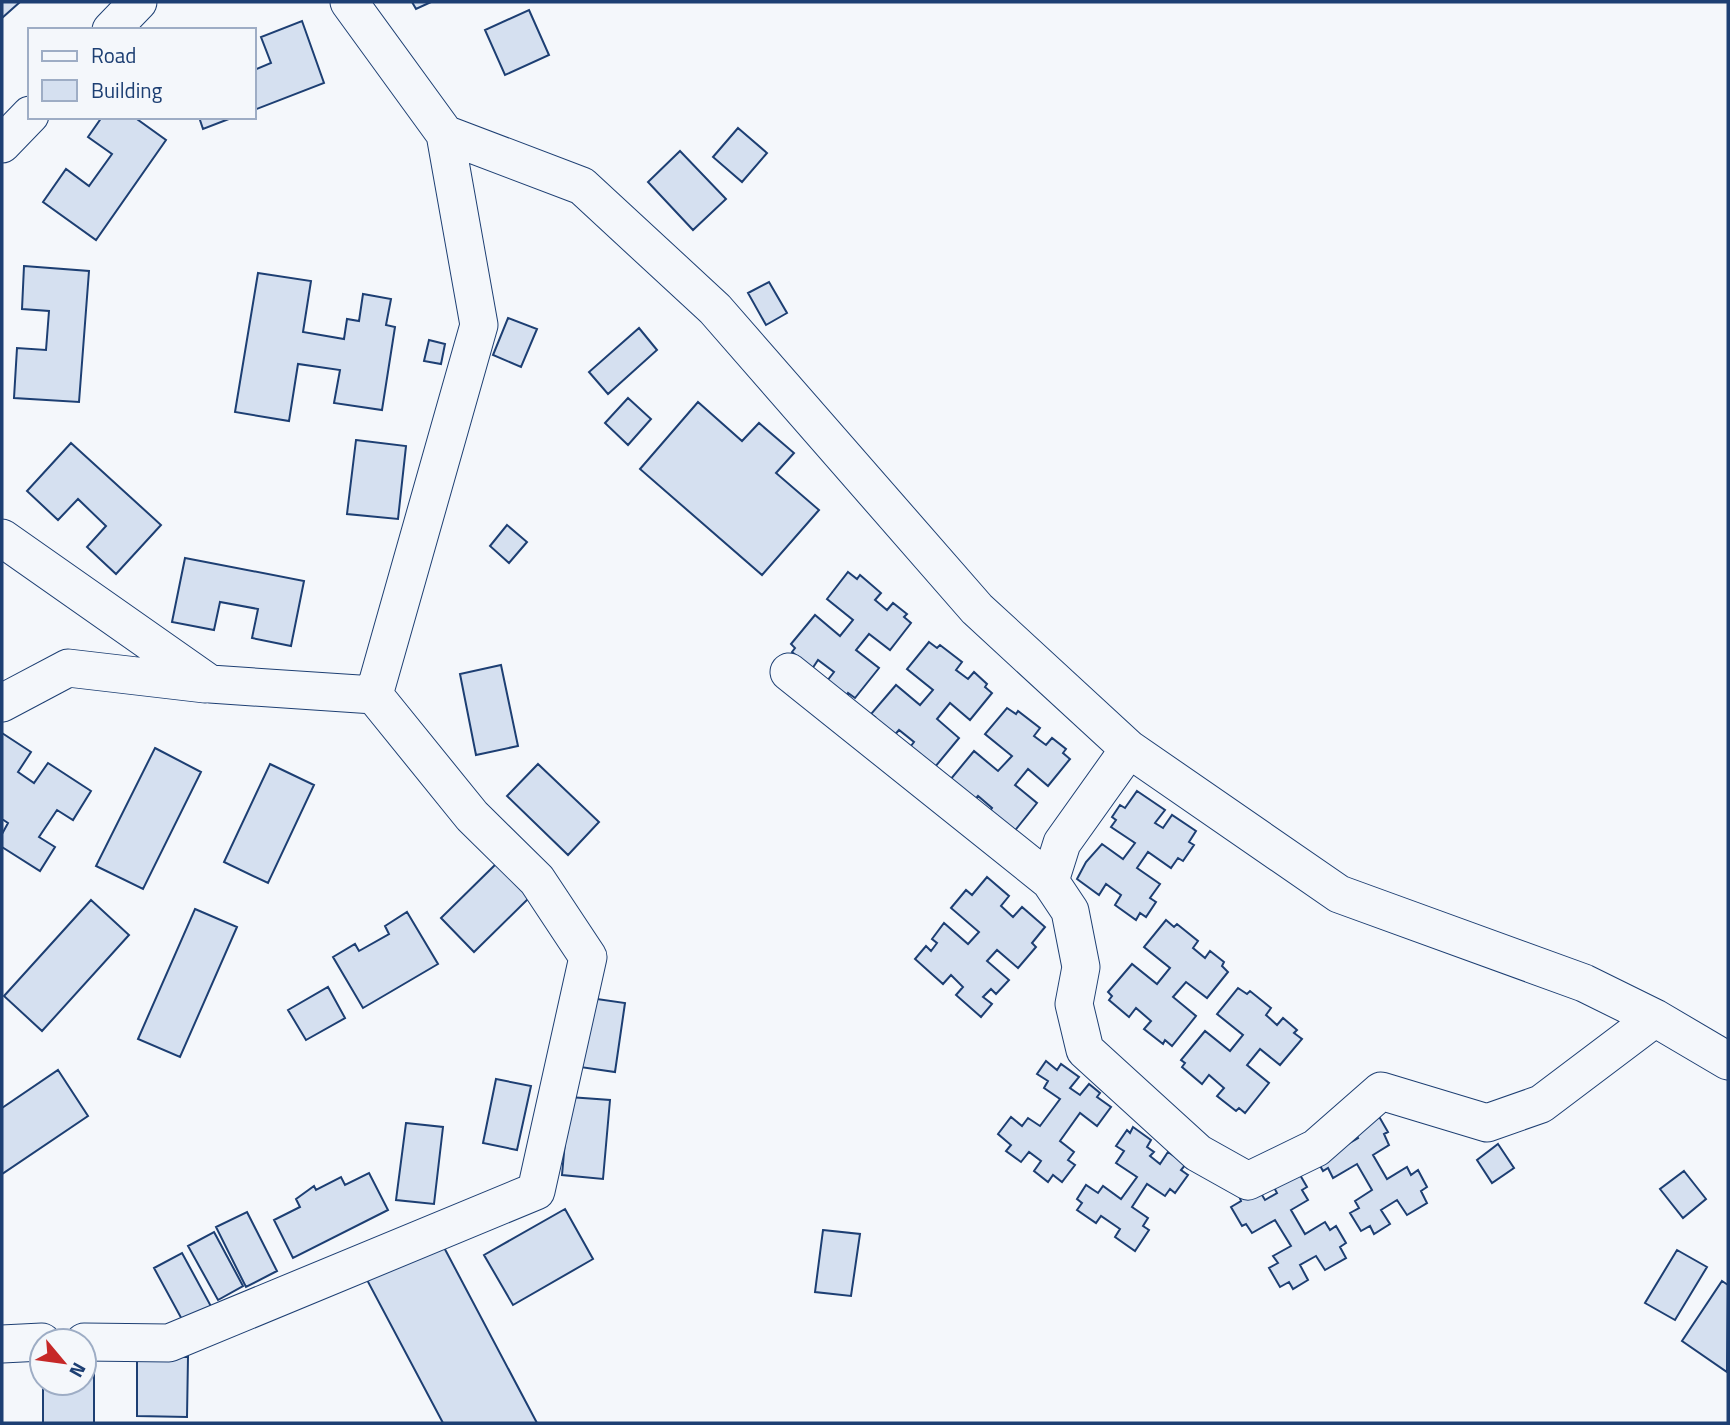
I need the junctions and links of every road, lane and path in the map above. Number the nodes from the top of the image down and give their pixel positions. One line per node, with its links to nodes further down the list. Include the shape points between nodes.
1 (138, 2): 3 (street)
2 (349, 2): 5 (street)
3 (113, 28)
4 (28, 117): 6 (street)
5 (445, 134): 10 (street, via 479,325); 12 (street, via 582,186 715,309 976,609)
6 (2, 144)
7 (2, 538): 9 (street)
8 (789, 671): 13 (street)
9 (210, 684): 10 (street); 11 (street, via 68,668)
10 (374, 695): 16 (street, via 472,816 537,880 588,957 536,1191 170,1343)
11 (2, 703)
12 (1129, 749): 13 (street, via 1062,843); 14 (street, via 1339,894 1584,983)
13 (1050, 881): 14 (street, via 1070,911 1081,967 1074,1004 1085,1050 1198,1153 1248,1181 1316,1148 1381,1091 1487,1123 1541,1104)
14 (1655, 1018): 15 (street)
15 (1728, 1061)
16 (98, 1342)
17 (28, 1343): 18 (street)
18 (2, 1344)

